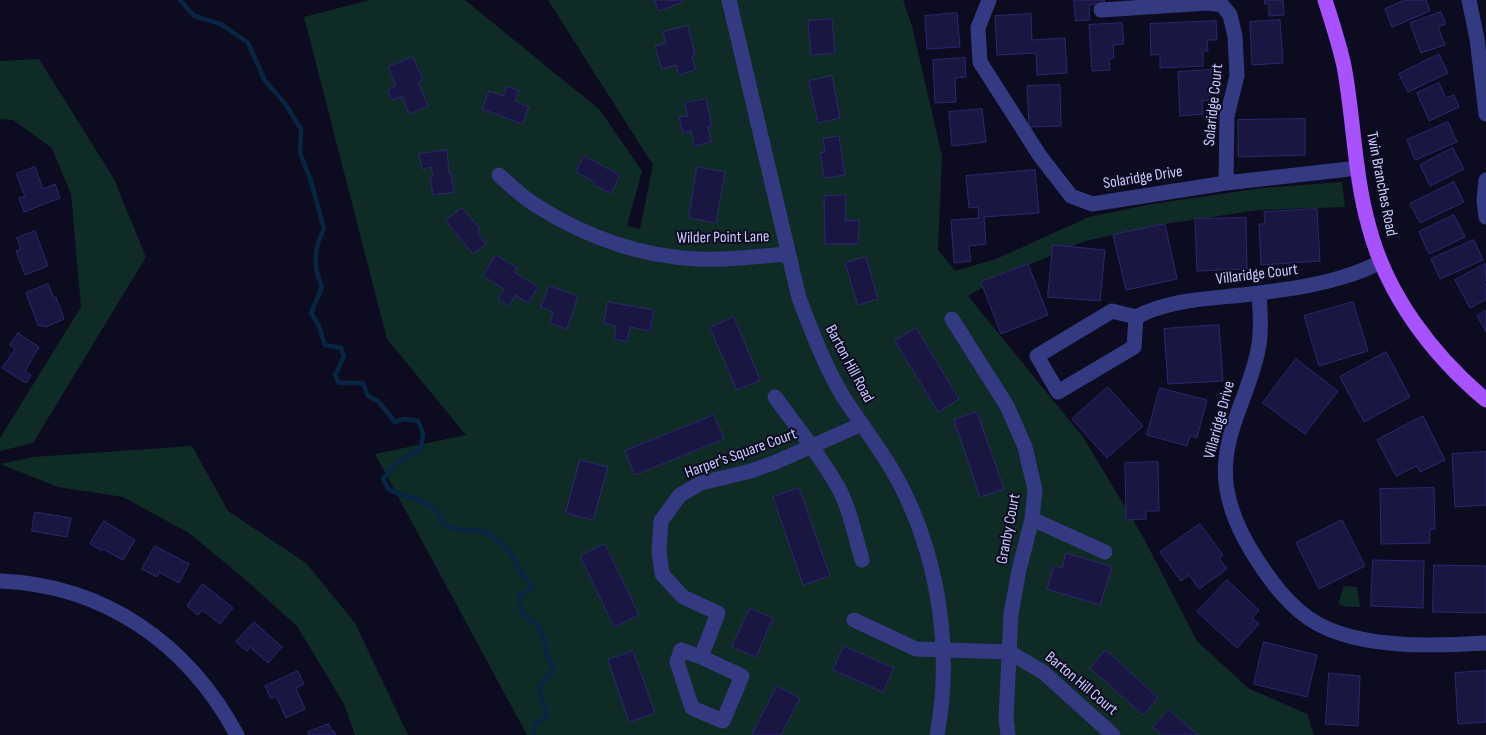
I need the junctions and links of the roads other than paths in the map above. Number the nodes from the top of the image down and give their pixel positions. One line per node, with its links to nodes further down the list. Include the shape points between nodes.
1 (729, 0): 12 (street, Barton Hill Road)
2 (989, 0): 10 (street, Solaridge Drive, via 978,28 980,62 1040,156 1071,196 1092,204)
3 (1325, 0): 7 (main road, Twin Branches Road, via 1344,66)
4 (1469, 0): 6 (street)
5 (1101, 10): 10 (street, Solaridge Court, via 1208,3 1222,5 1230,15 1235,36 1237,76 1227,116)
6 (1486, 114)
7 (1358, 168): 10 (street, Solaridge Drive); 13 (main road, Twin Branches Road, via 1369,227)
8 (499, 175): 12 (street, Wilder Point Lane, via 536,206 573,227 601,240 636,250 699,259)
9 (1486, 180): 11 (street)
10 (1226, 183)
11 (1486, 217)
12 (788, 254): 19 (street, Barton Hill Road, via 799,298 815,341)
13 (1381, 262): 14 (street, Villaridge Court, via 1326,282); 18 (main road, Twin Branches Road, via 1413,321 1434,349)
14 (1259, 293): 15 (street, Villaridge Court, via 1185,301); 26 (street, Villaridge Drive, via 1258,350 1229,440 1224,474 1230,508 1261,566 1276,588 1297,608 1318,624 1342,634 1396,643)
15 (1136, 317): 15 (street, via 1134,347 1058,392 1037,356 1112,311)
16 (952, 319): 21 (street, Granby Court, via 1007,406 1024,447 1035,490)
17 (775, 397): 20 (street)
18 (1486, 400)
19 (862, 424): 20 (street, Harper's Square Court); 27 (street, Barton Hill Road, via 888,463 917,523 938,602)
20 (812, 447): 23 (street, via 838,487); 29 (street, Harper's Square Court, via 751,471 701,483 680,495 662,521 659,551 662,574 683,597 718,613)
21 (1032, 519): 22 (street); 28 (street, Granby Court, via 1011,614)
22 (1105, 552)
23 (862, 560)
24 (0, 581): 30 (street, via 75,594 139,625 186,662 225,712)
25 (854, 620): 27 (street, Barton Hill Court, via 916,649)
26 (1486, 643)
27 (942, 649): 28 (street, Barton Hill Court); 31 (street, Barton Hill Road, via 944,678)
28 (1009, 652): 32 (street, Granby Court); 33 (street, Barton Hill Court, via 1043,672)
29 (701, 657): 29 (street, via 681,650 677,662 692,708 723,721 742,676)
30 (237, 735)
31 (937, 735)
32 (1008, 735)
33 (1113, 735)

